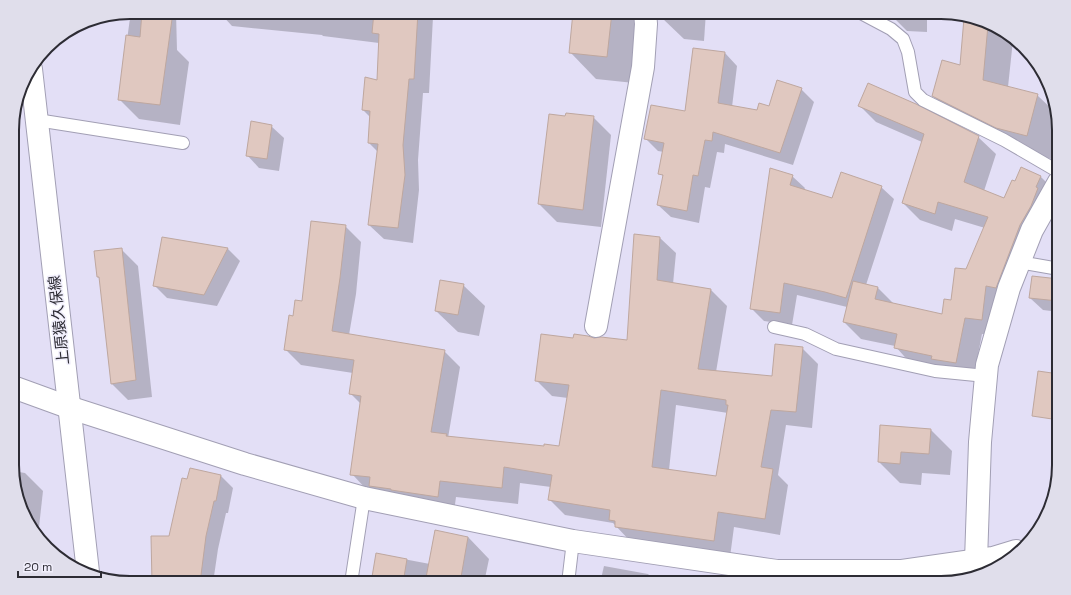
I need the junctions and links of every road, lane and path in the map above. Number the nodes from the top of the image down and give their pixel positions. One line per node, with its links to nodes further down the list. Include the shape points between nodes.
1 (646, 19): 10 (street, via 643,67)
2 (872, 19): 6 (lane, via 903,39 908,52 915,92 923,100 1004,140)
3 (32, 78): 4 (street, 上原猿久保線)
4 (37, 120): 5 (lane); 14 (street, 上原猿久保線)
5 (183, 143)
6 (1052, 168)
7 (1052, 194): 8 (street, via 1032,230)
8 (1019, 262): 9 (lane); 12 (street, via 1009,288)
9 (1052, 268)
10 (596, 326)
11 (774, 327): 12 (lane, via 805,334 836,349 935,371)
12 (986, 376): 18 (street, via 980,442)
13 (19, 389): 14 (street)
14 (68, 407): 15 (street, via 245,464); 19 (street, 上原猿久保線)
15 (364, 498): 16 (street); 20 (lane)
16 (573, 542): 21 (lane); 22 (street, via 777,571 902,571)
17 (1007, 554): 18 (street)
18 (976, 561): 22 (street)
19 (87, 568)
20 (352, 576)
21 (569, 576)
22 (926, 576)

